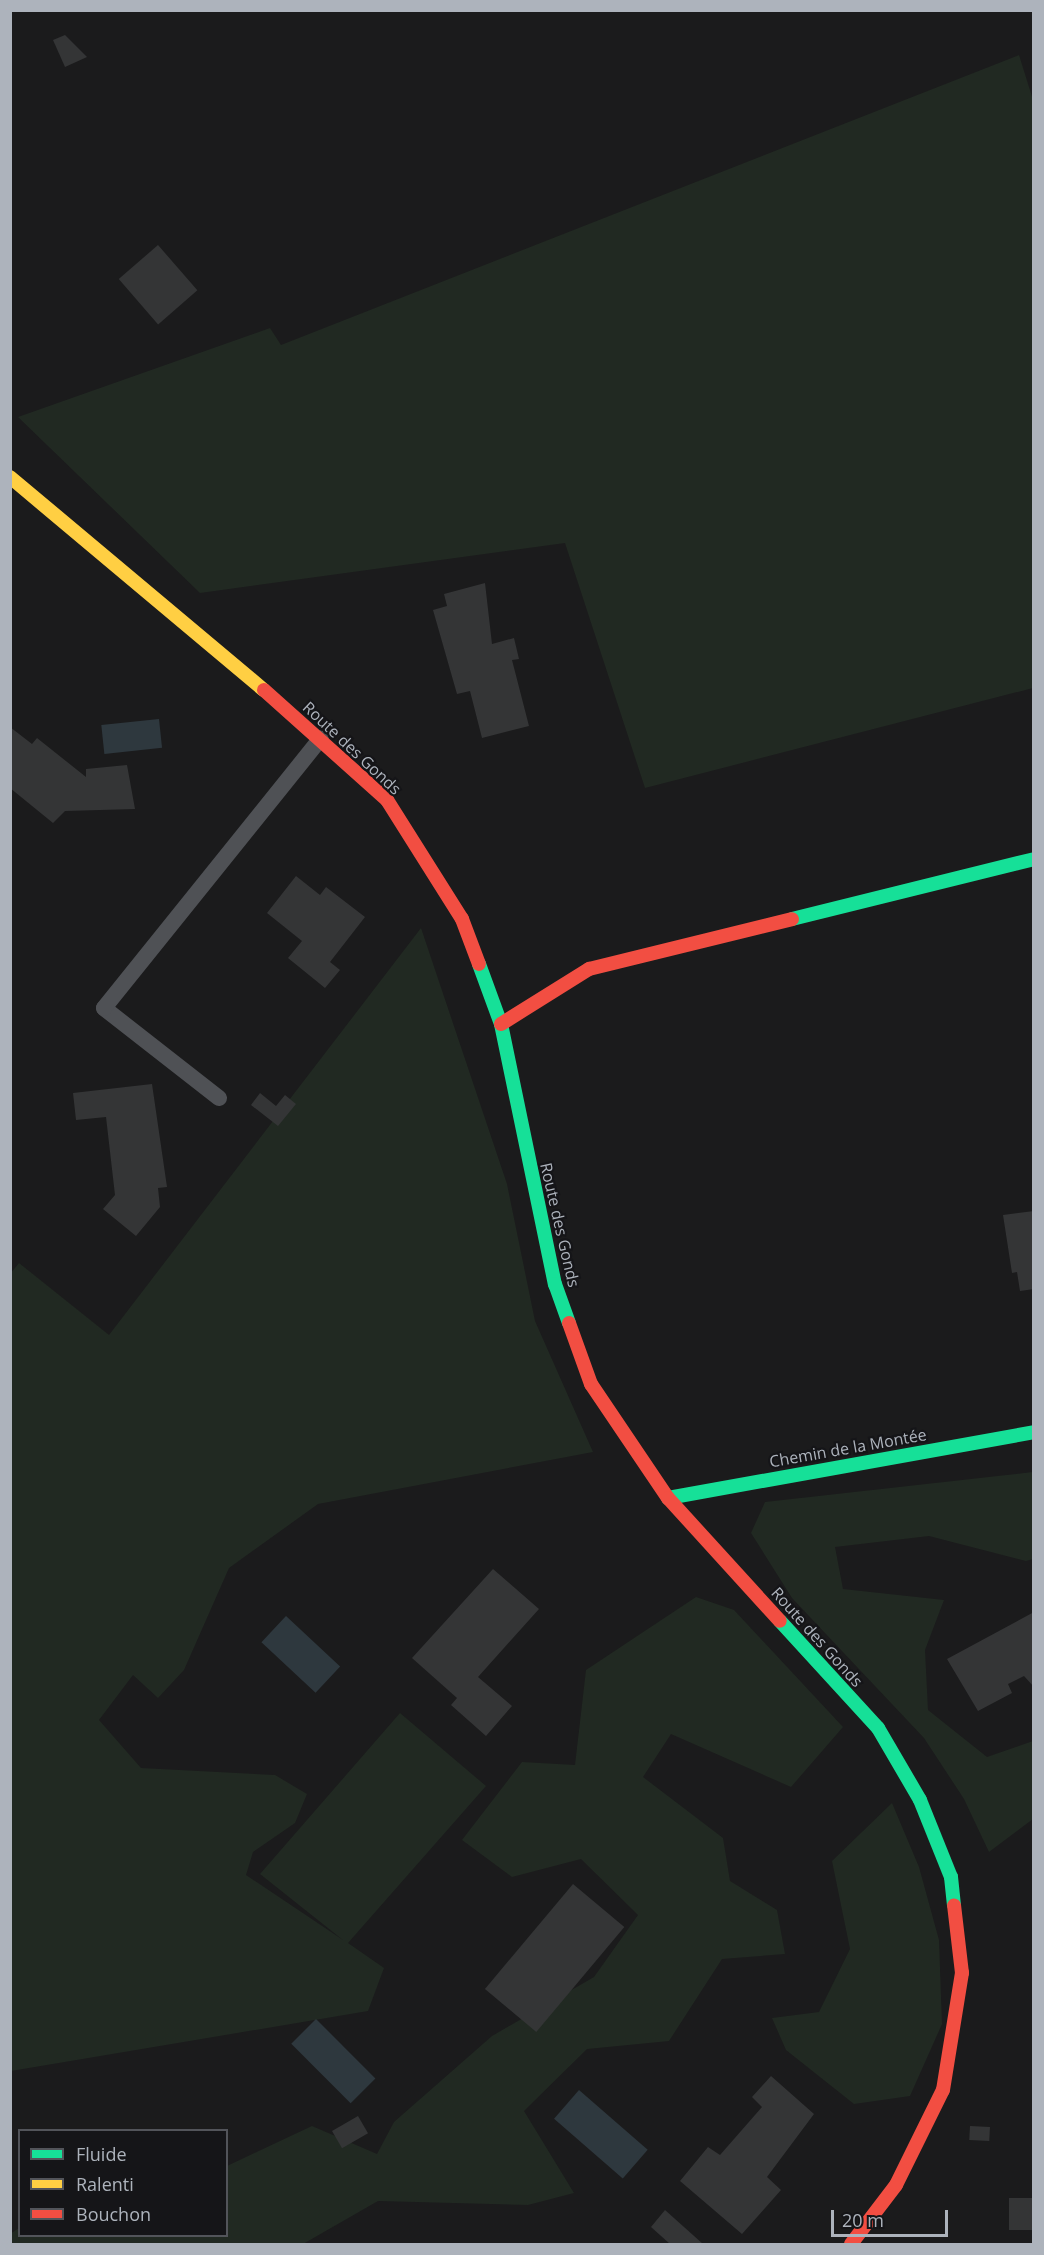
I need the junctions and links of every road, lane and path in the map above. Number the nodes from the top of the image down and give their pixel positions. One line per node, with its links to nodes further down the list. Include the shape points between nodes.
1 (10, 477): 2 (street, Route des Gonds)
2 (321, 738): 4 (street, Route des Gonds, via 393,810 462,920); 5 (lane, via 104,1008)
3 (1034, 859): 4 (street, via 589,969)
4 (501, 1024): 7 (street, Route des Gonds, via 555,1284 591,1384)
5 (219, 1098)
6 (1034, 1432): 7 (street, Chemin de la Montée)
7 (668, 1498): 8 (street, Route des Gonds, via 878,1728 920,1800 951,1877 962,1973 943,2090 896,2185)
8 (851, 2244)

